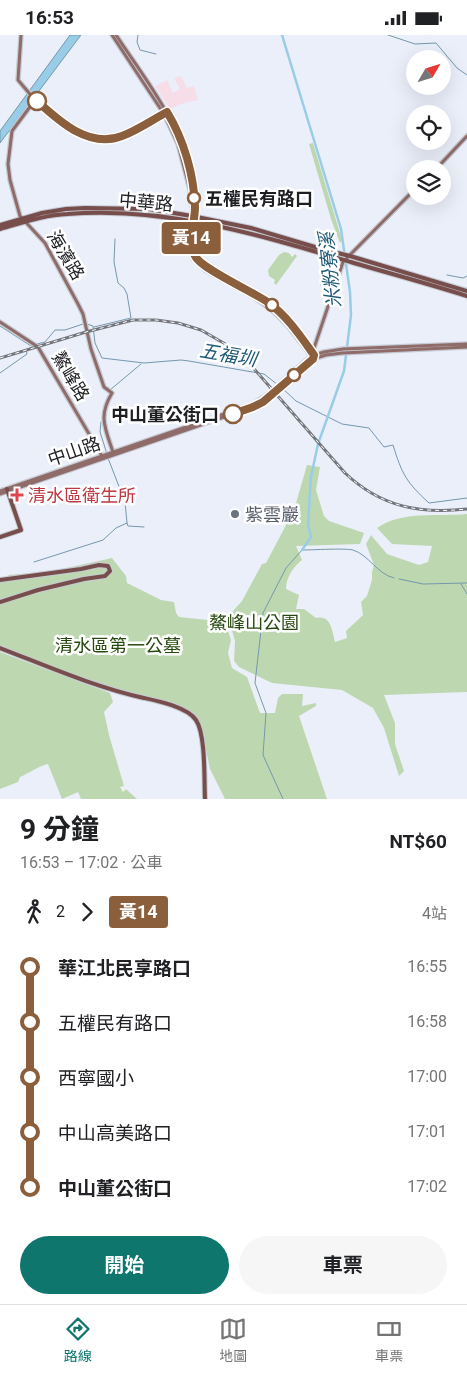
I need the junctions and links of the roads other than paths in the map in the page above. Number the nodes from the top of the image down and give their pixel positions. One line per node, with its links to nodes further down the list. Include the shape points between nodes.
1 (21, 35): 8 (street, via 18,80 35,100 12,131 8,171)
2 (112, 35): 7 (street, via 172,127 188,175)
3 (116, 35): 7 (street, via 178,133 192,179)
4 (467, 136): 5 (street)
5 (444, 160)
6 (406, 198): 13 (street)
7 (193, 216): 8 (main road, 中華路, via 149,209 85,208); 9 (street); 13 (main road, 中華路, via 251,228)
8 (22, 219): 10 (street, 海濱路); 11 (main road, 中華路)
9 (192, 221): 10 (main road, 中華路, via 148,214 102,212 65,214); 14 (main road, 中華路, via 249,233); 19 (street, via 188,242 194,262 272,310)
10 (27, 222): 12 (main road, 中華路); 20 (street, 海濱路, via 45,243 78,304 104,387 112,393 105,405 104,424)
11 (0, 225)
12 (0, 229)
13 (350, 256): 14 (street); 15 (main road)
14 (344, 261): 16 (main road, 中華路); 19 (street)
15 (467, 291)
16 (467, 296)
17 (0, 322): 21 (street, 鰲峰路, via 38,347)
18 (467, 346): 19 (street, 中山路, via 324,352)
19 (313, 357): 20 (street, 中山路, via 253,404)
20 (114, 454): 21 (street, 中山路)
21 (103, 457): 22 (street, 中山路)
22 (7, 490): 23 (street, 中山路); 24 (main road, via 21,530)
23 (0, 493)
24 (0, 537)
25 (0, 580): 26 (main road, via 99,565 108,565 110,569 106,575)
26 (0, 602)
27 (0, 648): 28 (main road, via 103,688 187,712 197,723 202,748)
28 (204, 799)

